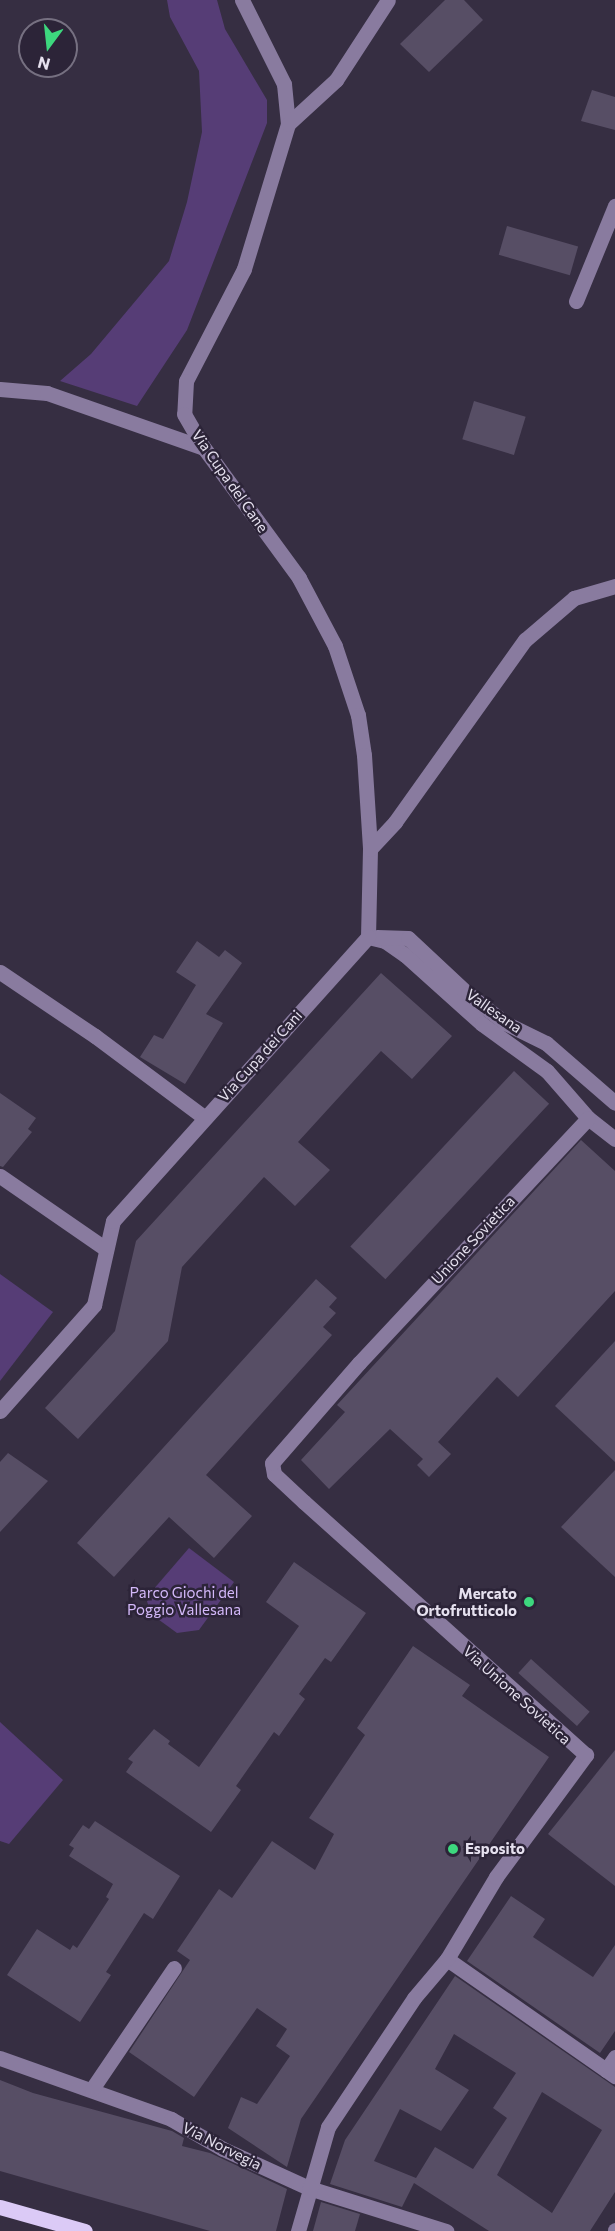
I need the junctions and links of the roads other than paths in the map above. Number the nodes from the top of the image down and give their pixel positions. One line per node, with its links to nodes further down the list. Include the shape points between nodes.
1 (242, 0): 3 (street, Via Cupa del Cane, via 284,84 289,102)
2 (388, 0): 3 (street, via 336,80)
3 (288, 124): 7 (street, Via Cupa del Cane, via 244,268 186,381 184,414)
4 (615, 206): 5 (street)
5 (576, 301)
6 (0, 389): 7 (street, via 47,393)
7 (204, 448): 9 (street, Via Cupa del Cane, via 299,578 334,646 358,715)
8 (615, 586): 9 (street, via 574,598 525,640 394,822)
9 (370, 849): 10 (street, Via Cupa del Cane)
10 (368, 937): 12 (street, Vallesana, via 408,938 468,994 505,1023 546,1043); 13 (street, Via Cupa dei Cani); 14 (street, via 405,955 482,1024 546,1071)
11 (0, 972): 13 (street)
12 (615, 1103)
13 (205, 1118): 17 (street, Via Cupa dei Cani, via 113,1221)
14 (588, 1118): 15 (street); 18 (street, Unione Sovietica)
15 (615, 1139)
16 (0, 1176): 17 (street)
17 (106, 1249): 19 (street, Via Cupa dei Cani, via 94,1305)
18 (359, 1363): 20 (street, Via Unione Sovietica, via 272,1463 274,1474 586,1755 496,1877)
19 (0, 1411)
20 (447, 1959): 24 (street); 26 (street, Via Unione Sovietica, via 414,1998 328,2127)
21 (174, 1968): 25 (street)
22 (615, 2057): 24 (street)
23 (0, 2058): 25 (street, Via Norvegia)
24 (610, 2073)
25 (92, 2089): 26 (street, Via Norvegia, via 171,2120 223,2149)
26 (309, 2187): 29 (street, Via Unione Sovietica); 30 (street, Via Norvegia)
27 (0, 2208): 28 (main road)
28 (85, 2231)
29 (298, 2231)
30 (446, 2231)

